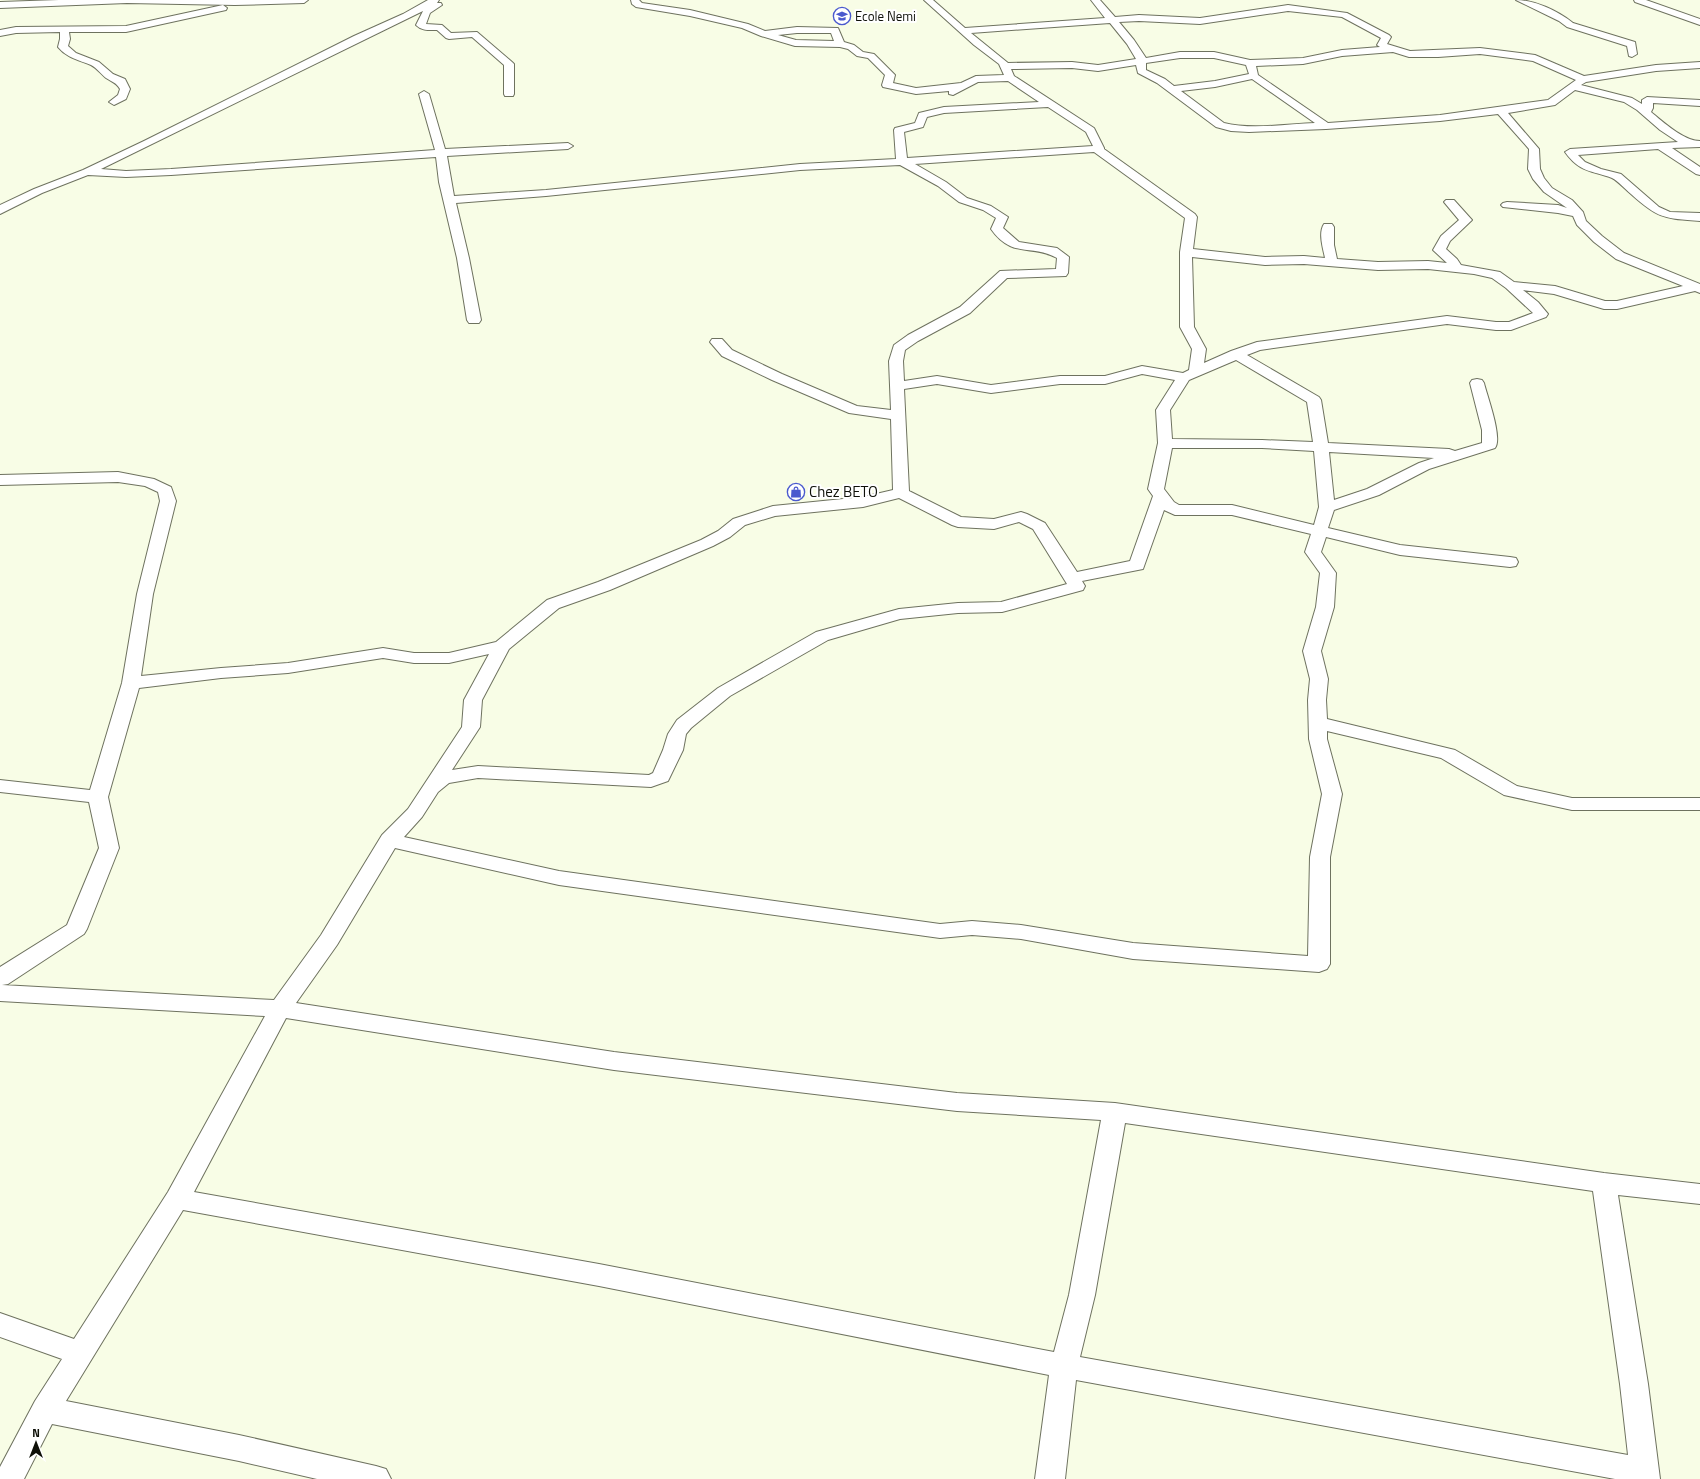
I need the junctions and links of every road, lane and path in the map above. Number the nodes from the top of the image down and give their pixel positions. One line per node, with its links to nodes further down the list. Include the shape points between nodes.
1 (304, 0): 11 (street)
2 (426, 0): 3 (street)
3 (435, 0): 4 (street); 47 (street)
4 (439, 0)
5 (448, 0): 33 (street, via 426,12 421,25 439,27 450,36 474,34 509,64)
6 (635, 0): 18 (street, via 639,4 745,26)
7 (928, 0): 16 (street)
8 (1095, 0): 13 (street)
9 (1520, 0): 21 (street, via 1570,25 1632,44)
10 (1638, 0): 14 (street)
11 (235, 2): 12 (street, via 127,0); 15 (street, via 220,9 126,29)
12 (0, 5)
13 (1113, 20): 16 (street); 20 (street, via 1139,18 1200,21 1288,8 1344,15 1386,37 1382,44); 22 (street, via 1141,57)
14 (1700, 22)
15 (64, 29): 17 (street); 34 (street, via 63,47 73,55 96,64 110,76 121,81 125,89 122,97)
16 (963, 31): 25 (street)
17 (0, 33)
18 (764, 34): 19 (street, via 795,43); 19 (street, via 797,30 835,30)
19 (840, 44): 29 (street, via 851,47 860,54 871,56 890,76 887,85 916,91)
20 (1395, 49): 23 (street, via 1342,53 1303,61); 28 (street, via 1409,54 1480,50 1535,58)
21 (1632, 54)
22 (1141, 62): 23 (street, via 1180,55 1207,55); 25 (street, via 1098,68 1072,65); 31 (street, via 1140,71 1161,80)
23 (1250, 63): 26 (street)
24 (1700, 65): 28 (street, via 1656,68)
25 (1004, 66): 27 (street)
26 (1254, 76): 31 (street); 40 (street)
27 (1010, 78): 29 (street, via 976,79); 36 (street)
28 (1583, 79): 30 (street)
29 (964, 86): 37 (street, via 951,93)
30 (1573, 86): 38 (street, via 1551,103); 39 (street, via 1628,100 1642,108)
31 (1172, 89): 40 (street, via 1220,125 1231,128)
32 (424, 94): 45 (street)
33 (509, 94)
34 (114, 102)
35 (1700, 103): 39 (street, via 1647,100 1648,108)
36 (1050, 104): 37 (street); 44 (street, via 1090,130 1099,148)
37 (944, 110): 46 (street, via 923,115 919,125 899,130)
38 (1501, 111): 40 (street); 55 (street, via 1534,149 1534,169 1539,178 1548,190 1568,202)
39 (1645, 113): 41 (street, via 1664,128)
40 (1326, 126)
41 (1695, 144): 43 (street)
42 (568, 146): 45 (street)
43 (1661, 146): 48 (street); 56 (street, via 1570,152 1581,164 1618,176 1655,210 1668,215)
44 (1096, 149): 46 (street); 58 (street, via 1191,217)
45 (441, 153): 47 (street, via 171,172); 49 (street)
46 (902, 162): 50 (street, via 800,167); 68 (street, via 942,184 963,200 987,208 1002,217 997,229 1014,245 1054,251 1063,257 1062,273 1004,274 964,310 899,348 896,361)
47 (87, 172): 54 (street, via 38,191)
48 (1700, 172)
49 (454, 186): 50 (street, via 493,194); 51 (street)
50 (546, 193): 51 (street)
51 (449, 200): 63 (street)
52 (1450, 202): 60 (street, via 1466,220 1445,239 1438,250)
53 (1507, 205): 55 (street, via 1558,209)
54 (0, 210)
55 (1578, 214): 62 (street, via 1581,222 1620,256)
56 (1700, 217)
57 (1328, 227): 59 (street, via 1328,245)
58 (1186, 252): 59 (street, via 1265,261); 66 (street, via 1187,327 1198,349)
59 (1332, 262): 60 (street, via 1378,266)
60 (1456, 267): 61 (street, via 1496,275)
61 (1512, 285): 62 (street, via 1555,290 1604,306 1624,304); 65 (street, via 1541,314 1511,326 1447,320 1257,346)
62 (1698, 287)
63 (474, 320)
64 (717, 342): 69 (street, via 727,353 854,410)
65 (1236, 354): 66 (street); 71 (street, via 1314,400)
66 (1190, 375): 68 (street, via 1142,370 1105,380 1060,380 991,389 937,380); 70 (street, via 1163,410)
67 (1477, 383): 72 (street, via 1490,445)
68 (897, 386): 69 (street)
69 (898, 415): 74 (street)
70 (1164, 443): 71 (street, via 1262,444); 75 (street, via 1156,489)
71 (1321, 448): 72 (street); 76 (street)
72 (1460, 454): 76 (street, via 1424,466 1373,492)
73 (0, 480): 81 (street, via 118,477 149,482 165,490 168,501 145,594)
74 (901, 493): 79 (street, via 958,522 994,524 1021,517 1039,526); 80 (street, via 863,502 773,511 738,522 708,543 604,586 552,604)
75 (1161, 496): 77 (street, via 1176,510 1232,510); 79 (street, via 1138,565)
76 (1327, 507): 77 (street)
77 (1320, 532): 78 (street, via 1400,550); 82 (street, via 1313,552 1328,572 1325,607 1312,650 1319,679)
78 (1510, 562)
79 (1072, 578): 84 (street, via 1076,586 1002,607 899,614 822,636 724,692 684,724 677,734 661,777 651,781 478,772 443,778)
80 (502, 646): 81 (street, via 449,658 414,658 383,653 288,668); 84 (street, via 473,700 471,727)
81 (131, 683): 85 (street)
82 (1318, 723): 86 (street, via 1448,754 1511,791 1572,804); 87 (street, via 1318,739 1332,794 1320,858 1319,964 1133,951 1021,932 972,928 940,932 559,878)
83 (0, 786): 85 (street)
84 (430, 790): 87 (street, via 415,813)
85 (98, 797): 88 (street, via 109,848 76,930)
86 (1700, 804)
87 (389, 840): 90 (street, via 329,940)
88 (0, 978)
89 (0, 993): 90 (street)
90 (280, 1009): 91 (street, via 614,1061 957,1102); 94 (street)
91 (1115, 1112): 92 (street); 97 (street, via 1082,1295)
92 (1604, 1183): 93 (street); 99 (street)
93 (1700, 1194)
94 (177, 1199): 96 (street); 97 (street, via 599,1275)
95 (0, 1325): 96 (street)
96 (80, 1353): 98 (street)
97 (1064, 1366): 99 (street); 102 (street)
98 (45, 1410): 100 (street); 101 (street, via 239,1448)
99 (1645, 1475)
100 (9, 1479)
101 (376, 1479)
102 (1050, 1479)

